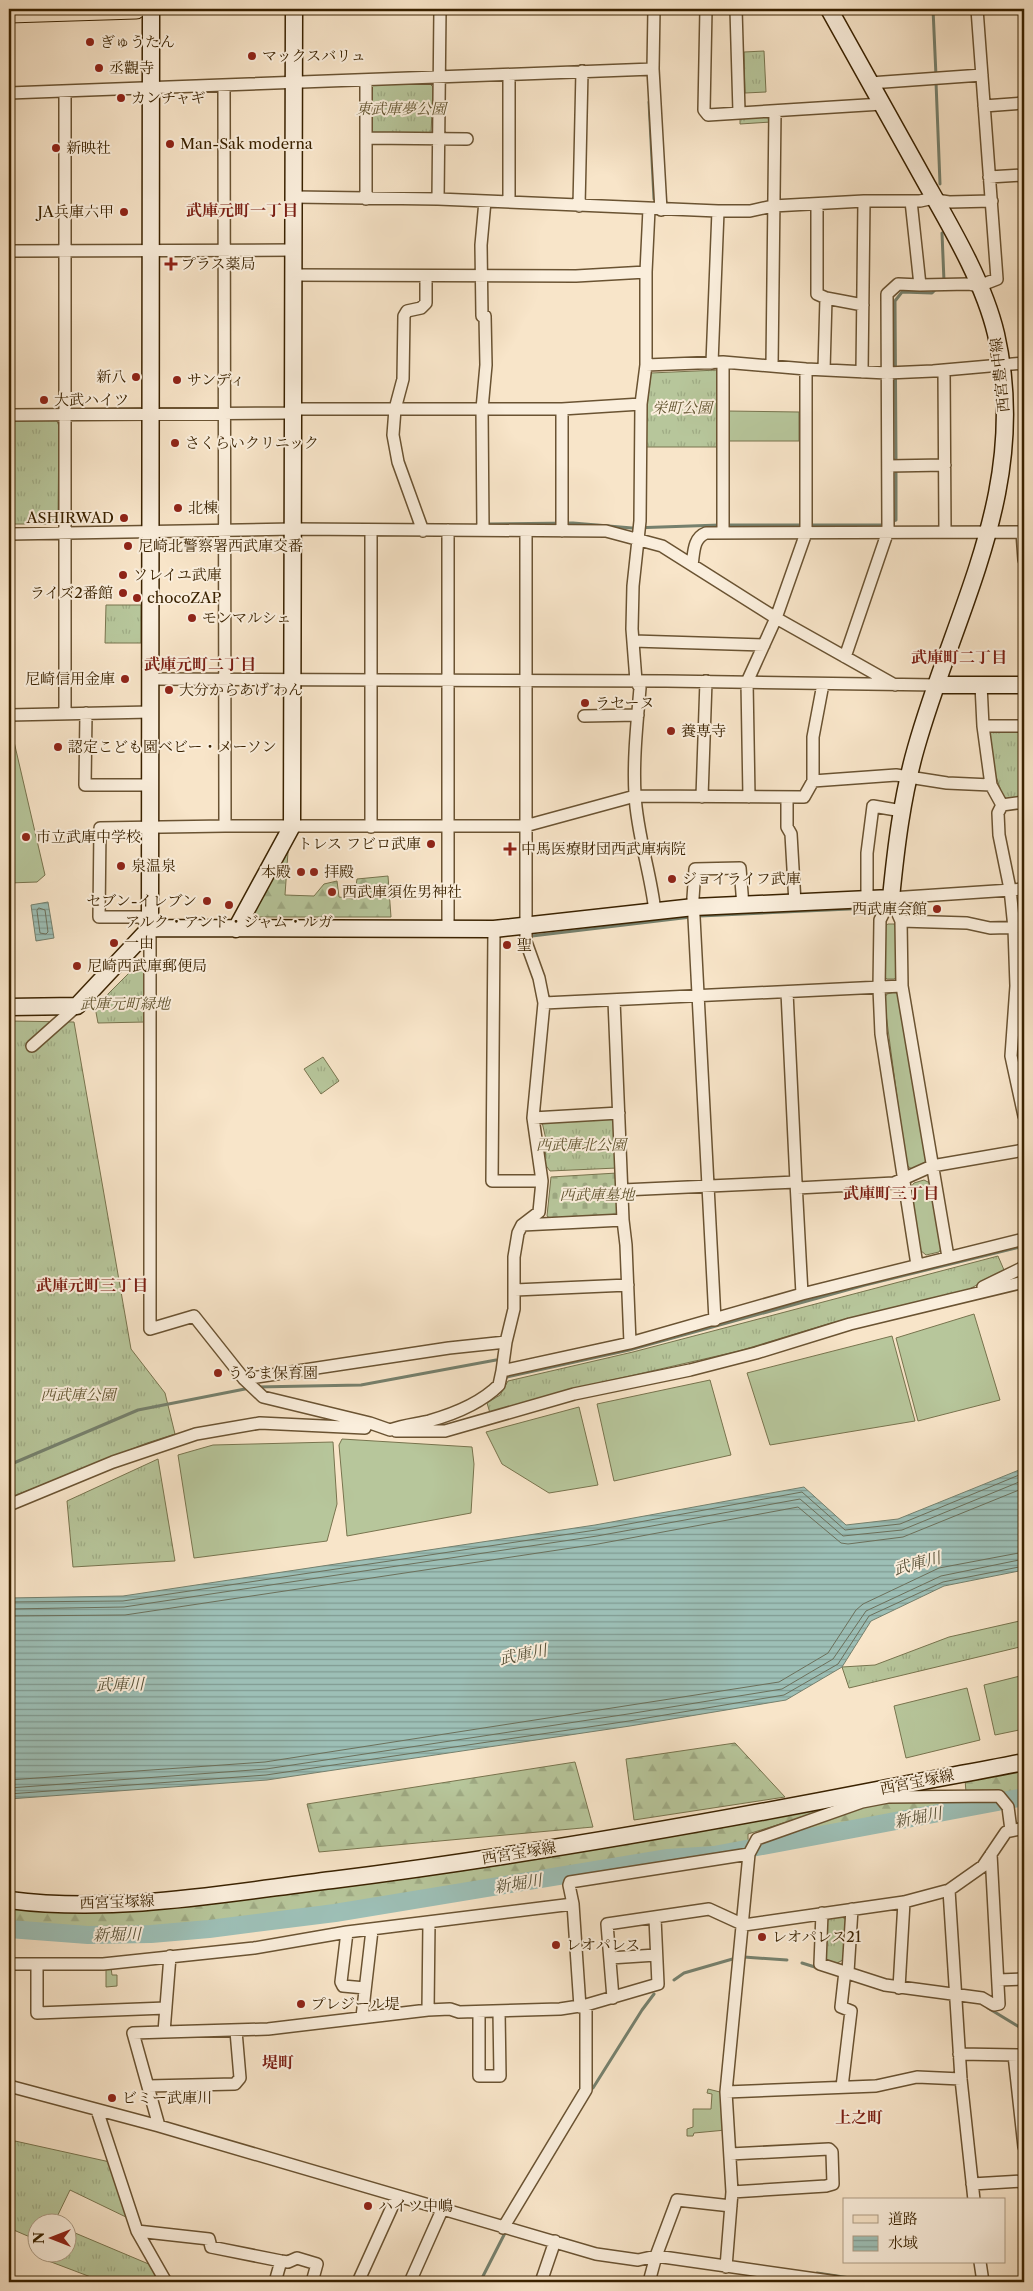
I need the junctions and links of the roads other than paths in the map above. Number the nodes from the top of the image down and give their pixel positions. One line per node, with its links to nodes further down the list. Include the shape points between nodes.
1 (136, 9): 10 (main road)
2 (151, 9): 20 (street)
3 (294, 9): 17 (street)
4 (440, 9): 15 (street)
5 (654, 9): 11 (street)
6 (706, 9): 27 (street, via 704,110 708,114)
7 (736, 9): 27 (street)
8 (829, 9): 18 (street, 西宮豊中線)
9 (977, 9): 14 (street)
10 (9, 13)
11 (649, 69): 12 (street); 45 (street)
12 (582, 71): 13 (street); 43 (street)
13 (509, 75): 15 (street); 41 (street)
14 (982, 75): 18 (street); 25 (street)
15 (438, 78): 16 (street); 29 (street)
16 (366, 81): 17 (street); 28 (street)
17 (294, 82): 19 (street); 33 (street)
18 (870, 83): 24 (street, 西宮豊中線)
19 (224, 86): 20 (street); 49 (street)
20 (151, 88): 21 (street); 48 (street)
21 (65, 91): 22 (street); 47 (street)
22 (9, 93)
23 (1024, 103): 25 (street)
24 (882, 104): 26 (street); 36 (street, 西宮豊中線)
25 (984, 106): 32 (street)
26 (775, 111): 27 (street); 44 (street)
27 (739, 112)
28 (366, 138): 29 (street); 34 (street)
29 (438, 138): 30 (street); 35 (street)
30 (467, 138)
31 (1024, 175): 32 (street)
32 (989, 177): 40 (street)
33 (294, 197): 34 (street); 50 (street)
34 (366, 199): 35 (street)
35 (438, 199): 38 (street)
36 (935, 199): 37 (street); 40 (street, via 949,202); 57 (street, 西宮豊中線)
37 (911, 200): 39 (street); 56 (street)
38 (485, 201): 41 (street); 54 (street)
39 (864, 201): 42 (street); 59 (street)
40 (992, 201): 57 (street, via 997,279)
41 (509, 202): 43 (street)
42 (817, 204): 44 (street); 58 (street, via 817,294)
43 (579, 206): 45 (street)
44 (773, 206): 46 (street, via 750,211); 64 (street)
45 (655, 210): 46 (street); 52 (street)
46 (718, 211): 60 (street)
47 (64, 250): 48 (street); 51 (street); 76 (street)
48 (152, 250): 49 (street); 77 (street)
49 (225, 250): 50 (street); 75 (street)
50 (294, 250): 53 (street)
51 (9, 251)
52 (646, 272): 54 (street); 63 (street)
53 (293, 275): 55 (street); 71 (street)
54 (481, 276): 55 (street); 74 (street, via 486,336)
55 (426, 277): 73 (street, via 426,303 421,308 407,311 404,316 403,379)
56 (920, 285): 57 (street); 69 (street, via 898,284 887,294)
57 (979, 286): 62 (street, 西宮豊中線, via 996,333)
58 (826, 298): 59 (street); 66 (street)
59 (863, 305): 68 (street)
60 (718, 362): 63 (street); 64 (street); 81 (street)
61 (1024, 363): 62 (street)
62 (1000, 364): 67 (street); 95 (street, 西宮豊中線, via 1005,399 1005,446)
63 (646, 365): 70 (street)
64 (772, 366): 65 (street)
65 (806, 369): 66 (street); 82 (street)
66 (824, 370): 68 (street)
67 (944, 370): 69 (street); 79 (street)
68 (862, 372): 69 (street)
69 (887, 372): 80 (street)
70 (641, 404): 72 (street); 98 (street)
71 (294, 409): 73 (street); 75 (street, via 287,413); 83 (street)
72 (562, 409): 74 (street); 91 (street)
73 (395, 410): 74 (street); 89 (street, via 393,434 398,462)
74 (482, 410): 86 (street)
75 (226, 413): 77 (street); 84 (street)
76 (65, 414): 77 (street); 78 (street); 93 (street)
77 (152, 414): 87 (street)
78 (9, 415)
79 (944, 465): 80 (street); 94 (street)
80 (888, 466): 92 (street)
81 (723, 528): 82 (street); 100 (street, via 699,536)
82 (806, 528): 92 (street); 101 (street)
83 (293, 529): 84 (street); 88 (street); 107 (street)
84 (225, 530): 87 (street); 106 (street)
85 (448, 530): 86 (street); 89 (street); 109 (street)
86 (483, 530): 90 (street)
87 (151, 531): 93 (street); 105 (street)
88 (371, 531): 89 (street); 108 (street)
89 (423, 531)
90 (526, 531): 91 (street); 110 (street)
91 (562, 531): 98 (street, via 606,531)
92 (888, 531): 94 (street); 104 (street)
93 (66, 532): 97 (street); 120 (street)
94 (945, 532): 95 (street)
95 (989, 532): 96 (street); 116 (street, 西宮豊中線)
96 (1023, 532): 99 (street)
97 (9, 534)
98 (638, 539): 100 (street, via 662,546); 102 (street)
99 (1024, 560)
100 (692, 565): 101 (street)
101 (776, 618): 103 (street); 104 (street)
102 (633, 640): 103 (street); 111 (street)
103 (764, 645): 113 (street)
104 (844, 657): 115 (street)
105 (151, 679): 106 (street); 119 (street)
106 (223, 679): 107 (street); 138 (street)
107 (294, 679): 108 (street); 139 (street)
108 (372, 679): 109 (street); 142 (street)
109 (448, 680): 110 (street); 140 (street)
110 (526, 680): 111 (street); 141 (street)
111 (636, 681): 112 (street); 123 (street, via 640,688)
112 (706, 682): 113 (street); 132 (street)
113 (747, 682): 114 (street); 133 (street)
114 (823, 684): 115 (street); 128 (street, via 814,737)
115 (895, 685): 116 (street)
116 (937, 685): 118 (street); 127 (street, 西宮豊中線)
117 (1024, 685): 118 (street)
118 (981, 686): 125 (street)
119 (151, 712): 121 (street); 129 (street)
120 (65, 713): 121 (street); 122 (street)
121 (86, 713): 129 (street, via 85,785)
122 (9, 715)
123 (638, 715): 124 (street); 131 (street)
124 (584, 716)
125 (983, 726): 126 (street); 130 (street)
126 (1024, 726)
127 (909, 776): 128 (street); 130 (street, via 947,783); 137 (street, 西宮豊中線)
128 (813, 781): 134 (street, via 804,797)
129 (151, 785): 143 (street)
130 (991, 785): 136 (street)
131 (635, 796): 132 (street); 141 (street); 151 (street)
132 (702, 797): 133 (street)
133 (748, 797): 134 (street)
134 (787, 797): 148 (street)
135 (1024, 802): 136 (street)
136 (1002, 805): 144 (street, via 998,813 999,835)
137 (902, 811): 146 (street, 西宮豊中線); 147 (street, via 873,806 867,853)
138 (225, 826): 139 (street); 143 (street)
139 (292, 826): 142 (street); 156 (street)
140 (448, 826): 141 (street); 142 (street); 157 (street)
141 (525, 826): 153 (street)
142 (371, 827)
143 (151, 828): 155 (street); 155 (street, via 100,828 99,917 141,917)
144 (1010, 889): 145 (street); 146 (street); 154 (street)
145 (1024, 889)
146 (891, 898): 147 (street); 152 (street); 160 (street, via 880,920)
147 (867, 899): 148 (street)
148 (795, 903): 149 (street)
149 (742, 906): 150 (street); 150 (street, via 740,868 695,869)
150 (694, 907): 151 (street); 162 (street)
151 (655, 912): 153 (street)
152 (901, 921): 154 (street); 159 (street)
153 (526, 927): 158 (street); 164 (street, via 526,942 540,978)
154 (1019, 927): 168 (street, via 1016,986)
155 (150, 928): 156 (street); 165 (street); 194 (street, via 150,1329 194,1316)
156 (236, 929): 157 (street)
157 (448, 929): 158 (street)
158 (494, 929): 175 (street, via 492,1181)
159 (902, 986): 160 (street); 173 (street)
160 (879, 988): 161 (street); 174 (street, via 881,1034)
161 (787, 992): 162 (street); 176 (street)
162 (699, 996): 163 (street); 177 (street)
163 (614, 1000): 164 (street); 169 (street)
164 (544, 1003): 171 (street)
165 (77, 1006): 166 (street); 167 (street)
166 (9, 1008)
167 (32, 1046)
168 (1019, 1048): 170 (street, via 1011,1056)
169 (619, 1113): 171 (street); 178 (street)
170 (1024, 1116)
171 (533, 1118): 175 (street)
172 (1024, 1150): 173 (street)
173 (932, 1166): 174 (street); 182 (street)
174 (903, 1180): 176 (street, via 894,1183); 183 (street)
175 (542, 1181): 180 (street, via 539,1212)
176 (796, 1185): 177 (street); 188 (street)
177 (708, 1187): 178 (street); 190 (street)
178 (623, 1190): 179 (street)
179 (623, 1220): 180 (street); 186 (street)
180 (522, 1224): 187 (street, via 514,1258)
181 (1024, 1239): 182 (street)
182 (948, 1257): 183 (street)
183 (917, 1264): 188 (street)
184 (1024, 1267): 189 (street)
185 (1024, 1282): 189 (street)
186 (628, 1285): 187 (street); 192 (street)
187 (515, 1290): 191 (street)
188 (802, 1294): 190 (street)
189 (966, 1296): 195 (street, via 850,1324 690,1370 574,1394 445,1431 416,1433)
190 (716, 1320): 192 (street)
191 (506, 1342): 193 (street); 194 (street)
192 (630, 1343): 193 (street)
193 (502, 1371): 195 (street, via 499,1385 473,1404 448,1415)
194 (244, 1379): 195 (street, via 263,1397 271,1400)
195 (390, 1430): 196 (street, via 260,1423 196,1434 112,1462)
196 (9, 1505)
197 (1024, 1762): 198 (street, 西宮宝塚線)
198 (887, 1792): 200 (street, via 992,1794 1004,1801); 201 (street, via 757,1839); 204 (street, 西宮宝塚線, via 466,1862 224,1895 96,1905)
199 (1024, 1828): 200 (street)
200 (1011, 1830): 202 (street, via 1006,1832)
201 (752, 1849): 206 (street, via 570,1882); 211 (street)
202 (991, 1854): 203 (street, via 983,1866); 221 (street)
203 (948, 1890): 205 (street); 224 (street)
204 (9, 1900)
205 (904, 1902): 207 (street); 223 (street)
206 (573, 1904): 210 (street); 226 (street)
207 (852, 1909): 208 (street); 219 (street)
208 (822, 1913): 211 (street); 219 (street, via 820,1964)
209 (655, 1918): 211 (street, via 709,1909); 214 (street); 216 (street, via 607,1924)
210 (429, 1922): 212 (street); 228 (street)
211 (744, 1925): 240 (street)
212 (372, 1930): 213 (street); 222 (street)
213 (347, 1932): 215 (street, via 254,1948); 222 (street, via 341,1982 344,1986)
214 (656, 1955): 216 (street); 225 (street, via 658,1984)
215 (170, 1956): 218 (street, via 103,1964); 227 (street)
216 (610, 1958): 225 (street)
217 (9, 1964): 218 (street)
218 (37, 1964): 227 (street, via 37,2013)
219 (847, 1972): 223 (street); 239 (street, via 841,2007 851,2011)
220 (1024, 1979): 221 (street)
221 (998, 1980): 224 (street, via 999,2004)
222 (364, 1988): 231 (street)
223 (899, 1988): 224 (street)
224 (955, 1994): 234 (street)
225 (613, 1998): 226 (street)
226 (583, 2006): 229 (street); 252 (street, via 586,2090)
227 (166, 2008): 233 (street)
228 (428, 2010): 230 (street); 231 (street)
229 (499, 2011): 230 (street); 230 (street, via 500,2076 479,2076)
230 (479, 2012)
231 (362, 2018): 232 (street)
232 (236, 2031): 233 (street); 238 (street, via 240,2078 235,2084)
233 (164, 2032): 238 (street, via 133,2033)
234 (959, 2054): 235 (street); 236 (street)
235 (1019, 2055): 243 (street)
236 (959, 2079): 239 (street, via 918,2077 876,2086); 246 (street)
237 (9, 2086): 241 (street)
238 (148, 2086): 242 (street)
239 (842, 2088): 240 (street)
240 (726, 2092): 244 (street)
241 (97, 2110): 242 (street); 253 (street)
242 (159, 2126): 248 (street)
243 (1024, 2146)
244 (730, 2154): 247 (street); 247 (street, via 829,2148 832,2152 833,2184)
245 (1024, 2182): 246 (street)
246 (972, 2184): 249 (street)
247 (732, 2192): 250 (street)
248 (397, 2196): 251 (street); 263 (street)
249 (974, 2198)
250 (731, 2206): 255 (street, via 677,2200); 258 (street)
251 (442, 2210): 252 (street); 264 (street)
252 (503, 2228): 254 (street)
253 (137, 2231): 256 (street, via 209,2239 211,2247); 260 (street)
254 (555, 2241): 255 (street, via 596,2254 638,2260); 265 (street)
255 (656, 2256): 258 (street); 266 (street)
256 (281, 2260): 261 (street); 262 (street, via 288,2262 297,2258 317,2264)
257 (980, 2264): 268 (street)
258 (726, 2267): 259 (street)
259 (758, 2277): 267 (street)
260 (166, 2282)
261 (275, 2282)
262 (312, 2282)
263 (358, 2282)
264 (410, 2282)
265 (541, 2282)
266 (649, 2282)
267 (837, 2282)
268 (982, 2282)

